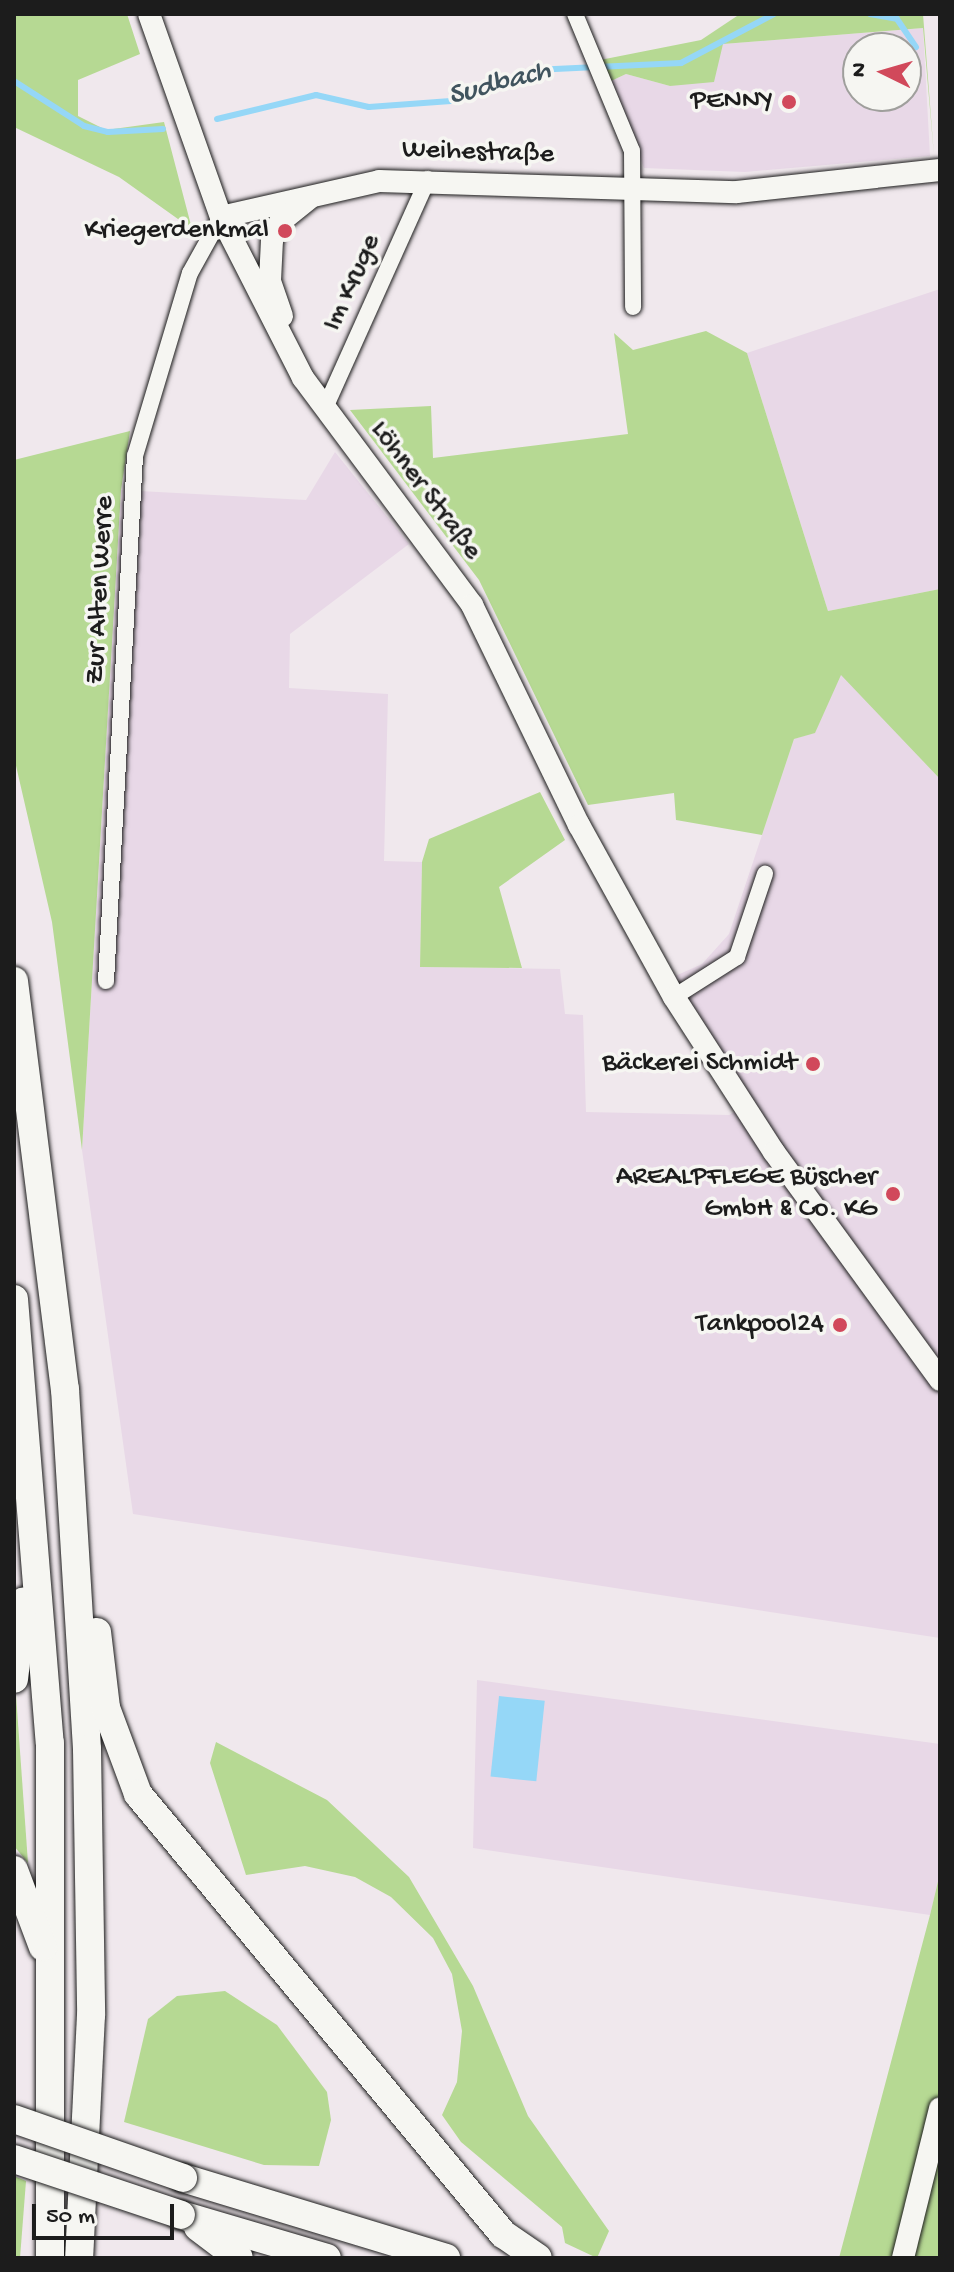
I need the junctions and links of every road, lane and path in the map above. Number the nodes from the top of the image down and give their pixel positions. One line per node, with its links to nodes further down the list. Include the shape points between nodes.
1 (149, 14): 7 (main road, Löhner Straße)
2 (575, 14): 5 (street, via 632,151)
3 (940, 170): 5 (main road, Weihestraße, via 748,192)
4 (428, 179): 5 (main road, Weihestraße); 6 (main road, Weihestraße); 10 (street, Im Kruge)
5 (634, 190): 8 (street)
6 (321, 191): 7 (main road, Weihestraße); 9 (main road, via 280,222 268,255)
7 (221, 217): 9 (main road, Löhner Straße); 13 (street, Zur Alten Werre, via 190,273 135,456)
8 (633, 307)
9 (303, 378): 10 (main road, Löhner Straße)
10 (325, 408): 14 (main road, Löhner Straße, via 472,605 579,825)
11 (765, 874): 14 (street, via 737,957)
12 (14, 981): 17 (highway)
13 (106, 981)
14 (674, 997): 16 (main road, Löhner Straße, via 774,1152)
15 (14, 1299): 18 (highway)
16 (940, 1380)
17 (65, 1389): 28 (highway, via 87,1764 91,2015); 32 (highway, via 81,1446 106,1708 138,1794 503,2234)
18 (20, 1415): 22 (highway, via 50,1743)
19 (14, 1485): 20 (highway, via 24,1611)
20 (14, 1679)
21 (14, 1870): 22 (highway, via 41,1934)
22 (55, 2023): 27 (highway)
23 (940, 2108): 33 (main road)
24 (14, 2119): 31 (highway, bridge, via 183,2178)
25 (14, 2159): 26 (highway, bridge)
26 (181, 2215): 29 (highway); 30 (highway)
27 (50, 2258)
28 (79, 2258)
29 (239, 2258)
30 (327, 2258)
31 (446, 2258)
32 (538, 2258)
33 (903, 2258)

